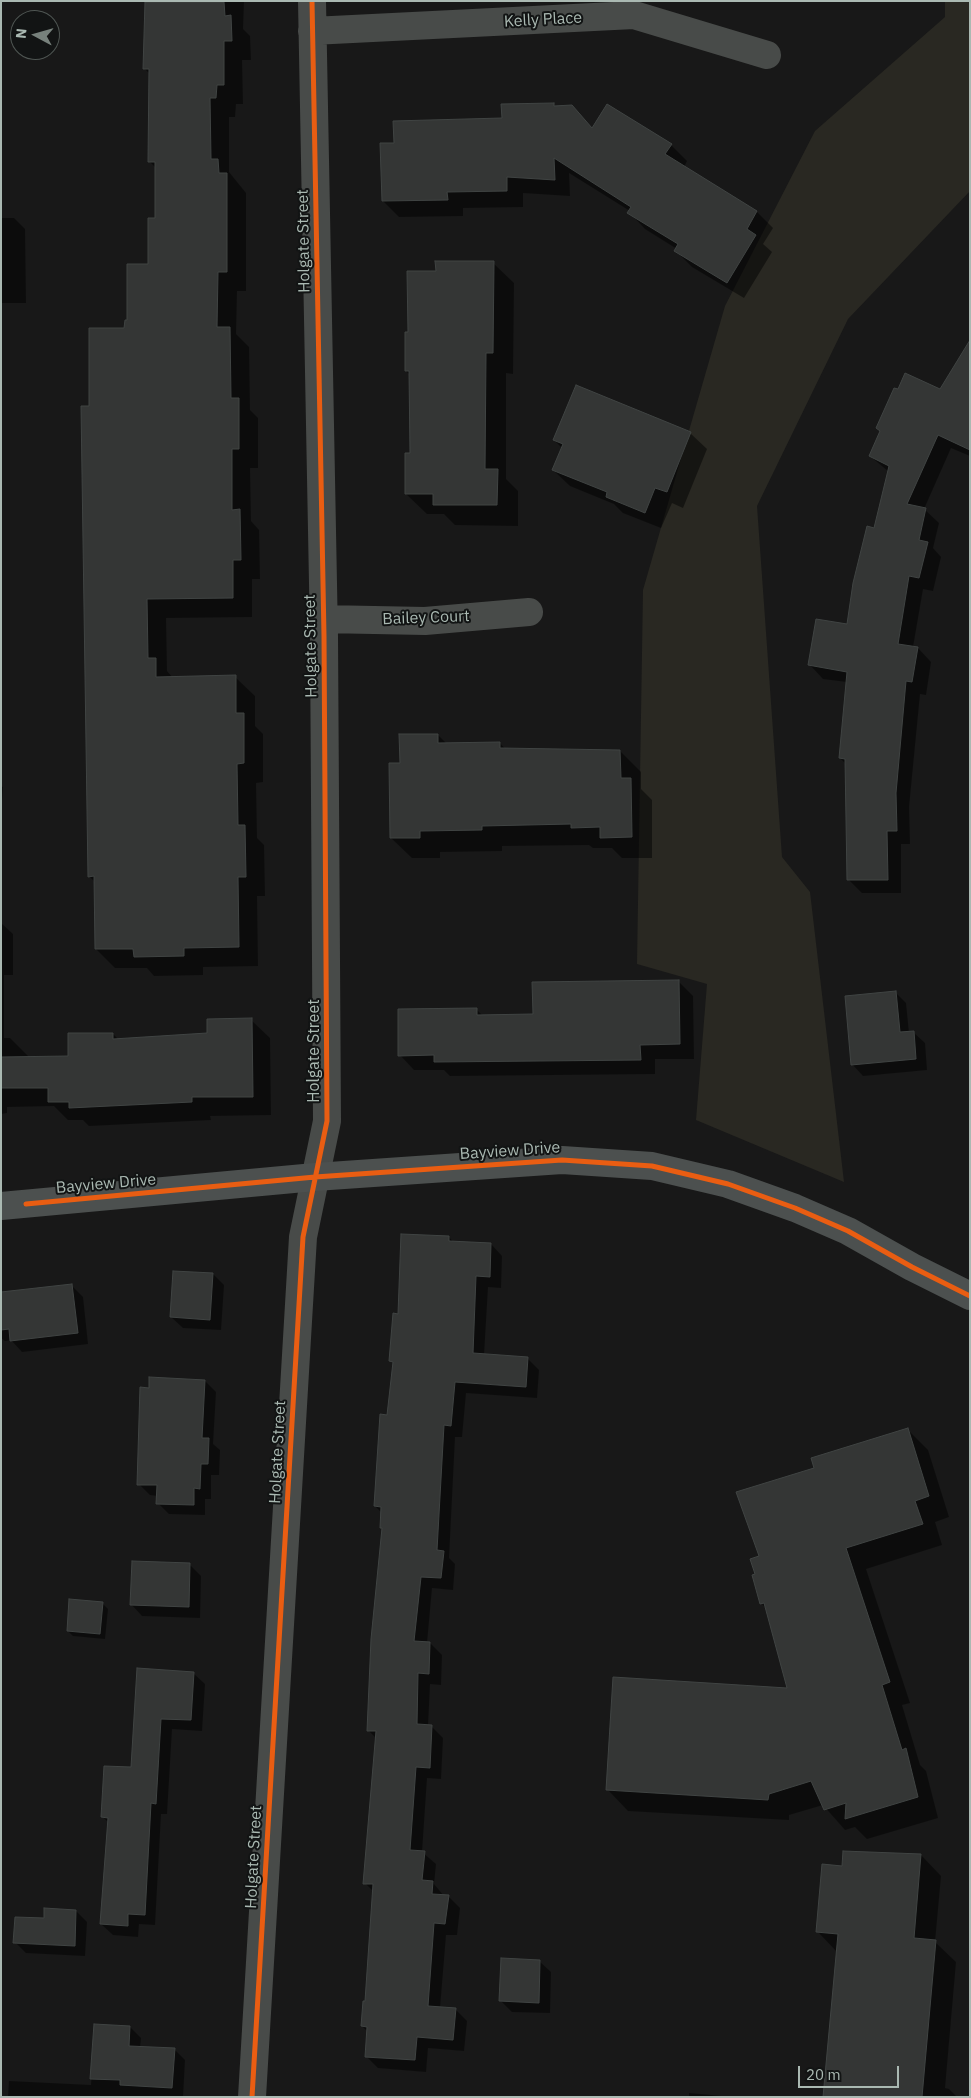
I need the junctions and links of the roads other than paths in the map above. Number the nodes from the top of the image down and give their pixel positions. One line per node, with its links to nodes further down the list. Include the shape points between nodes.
1 (312, 1): 2 (street, Holgate Street)
2 (312, 31): 3 (street, Kelly Place, via 634,15); 5 (street, Holgate Street)
3 (767, 55)
4 (529, 612): 5 (street, Bailey Court, via 425,621)
5 (323, 619): 6 (street, Holgate Street, via 327,1121)
6 (315, 1177): 7 (street, Bayview Drive); 8 (street, Bayview Drive, via 562,1160 652,1166 728,1184 795,1208 848,1231); 9 (street, Holgate Street, via 303,1237)
7 (1, 1206)
8 (970, 1296)
9 (252, 2097)

